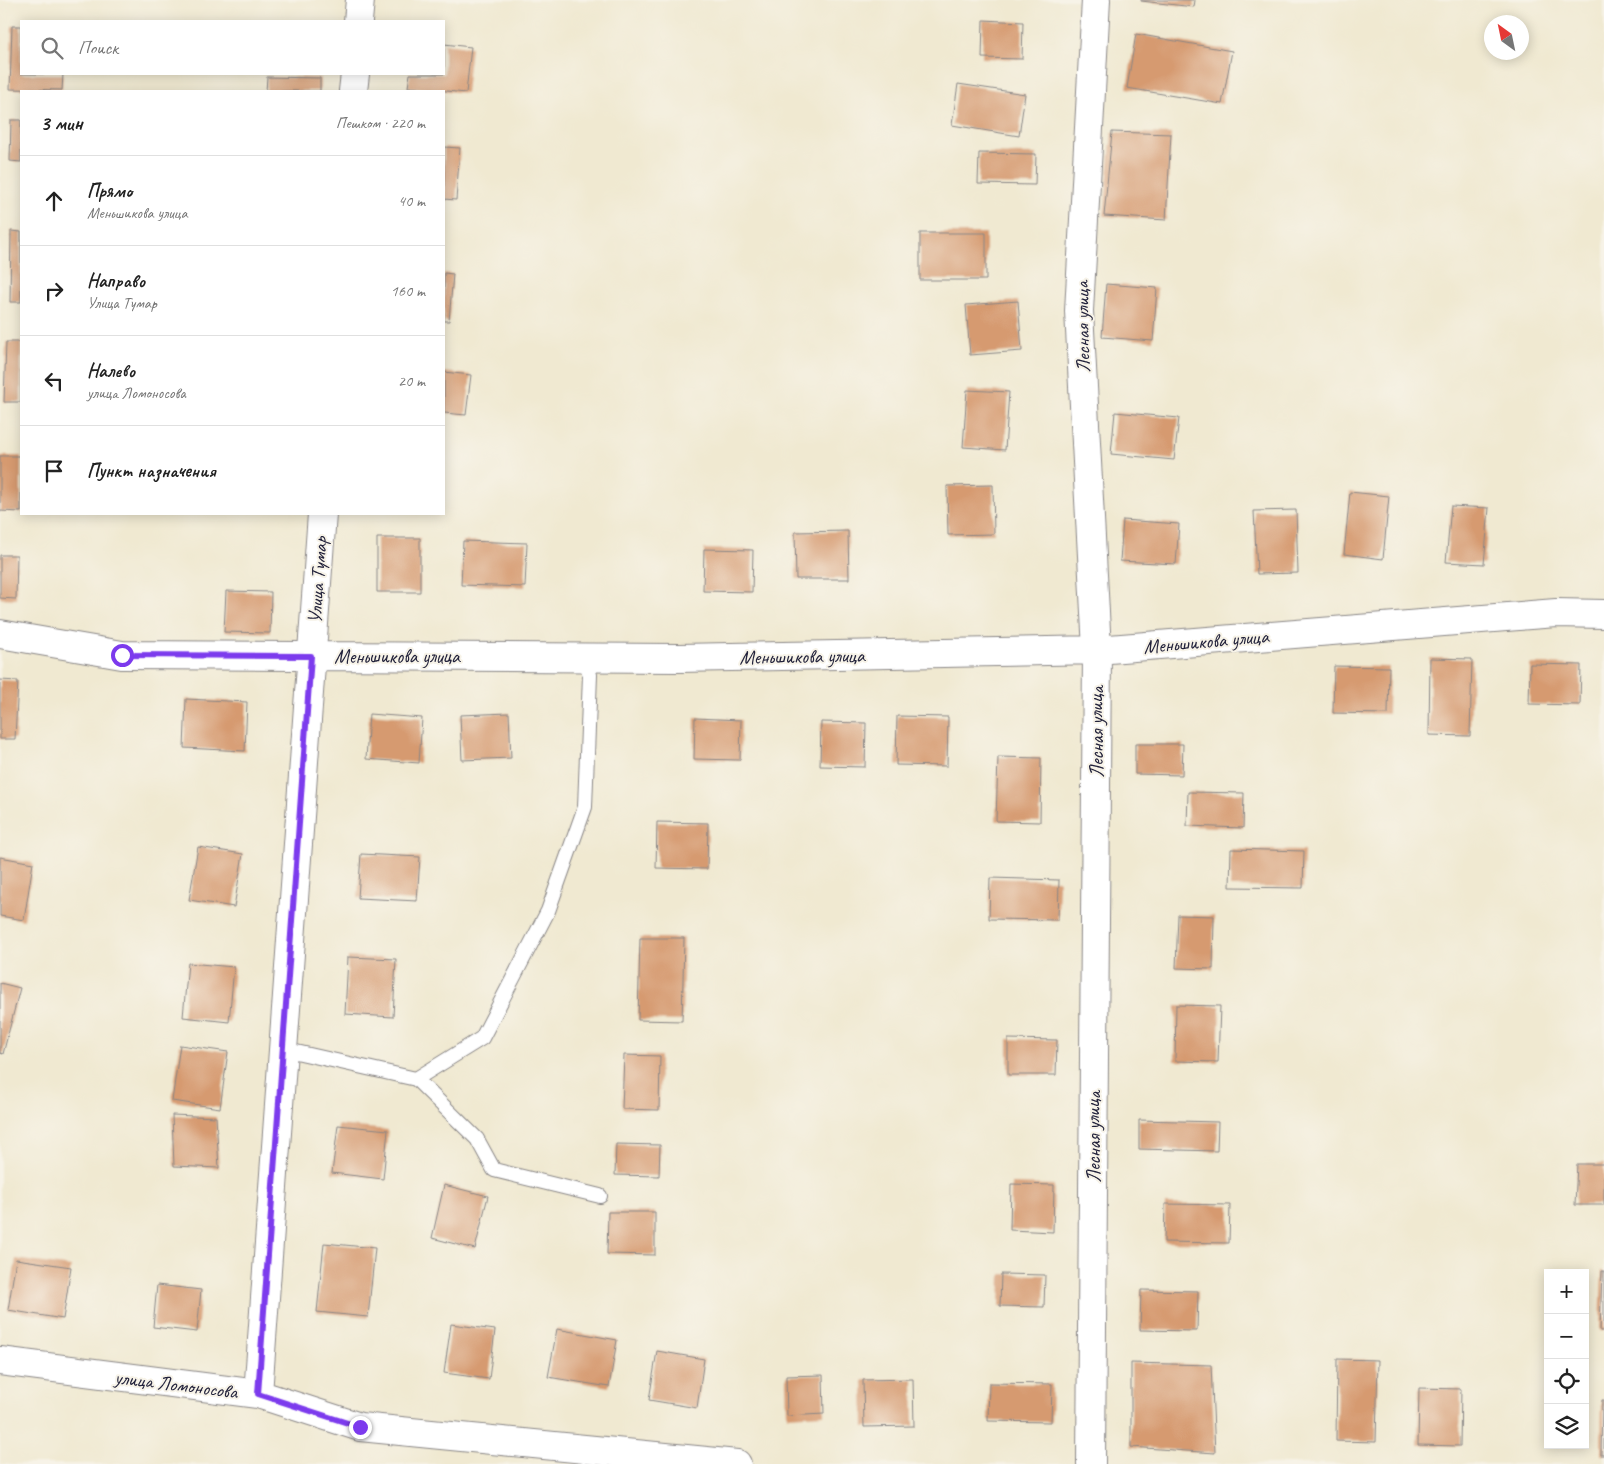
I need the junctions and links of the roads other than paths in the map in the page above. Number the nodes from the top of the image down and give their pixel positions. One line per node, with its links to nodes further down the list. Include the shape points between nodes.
1 (360, 0): 3 (street)
2 (1096, 0): 9 (street, Лесная улица, via 1079,311)
3 (358, 20)
4 (354, 75): 5 (street)
5 (353, 90)
6 (322, 515): 10 (street, Улица Тумар)
7 (1604, 614): 9 (street, Меньшикова улица, via 1556,613)
8 (0, 634): 10 (street, Меньшикова улица, via 122,655)
9 (1097, 650): 11 (street, Меньшикова улица); 18 (street, Лесная улица)
10 (311, 656): 11 (street, Меньшикова улица); 12 (street, Улица Тумар)
11 (584, 657): 13 (lane, via 590,675 585,807 548,911 482,1038)
12 (283, 1049): 13 (lane); 16 (street, Улица Тумар)
13 (416, 1079): 14 (lane, via 477,1139 494,1170)
14 (600, 1196)
15 (0, 1360): 16 (street, улица Ломоносова)
16 (258, 1394): 17 (street, улица Ломоносова, via 360,1427)
17 (737, 1464)
18 (1091, 1464)

